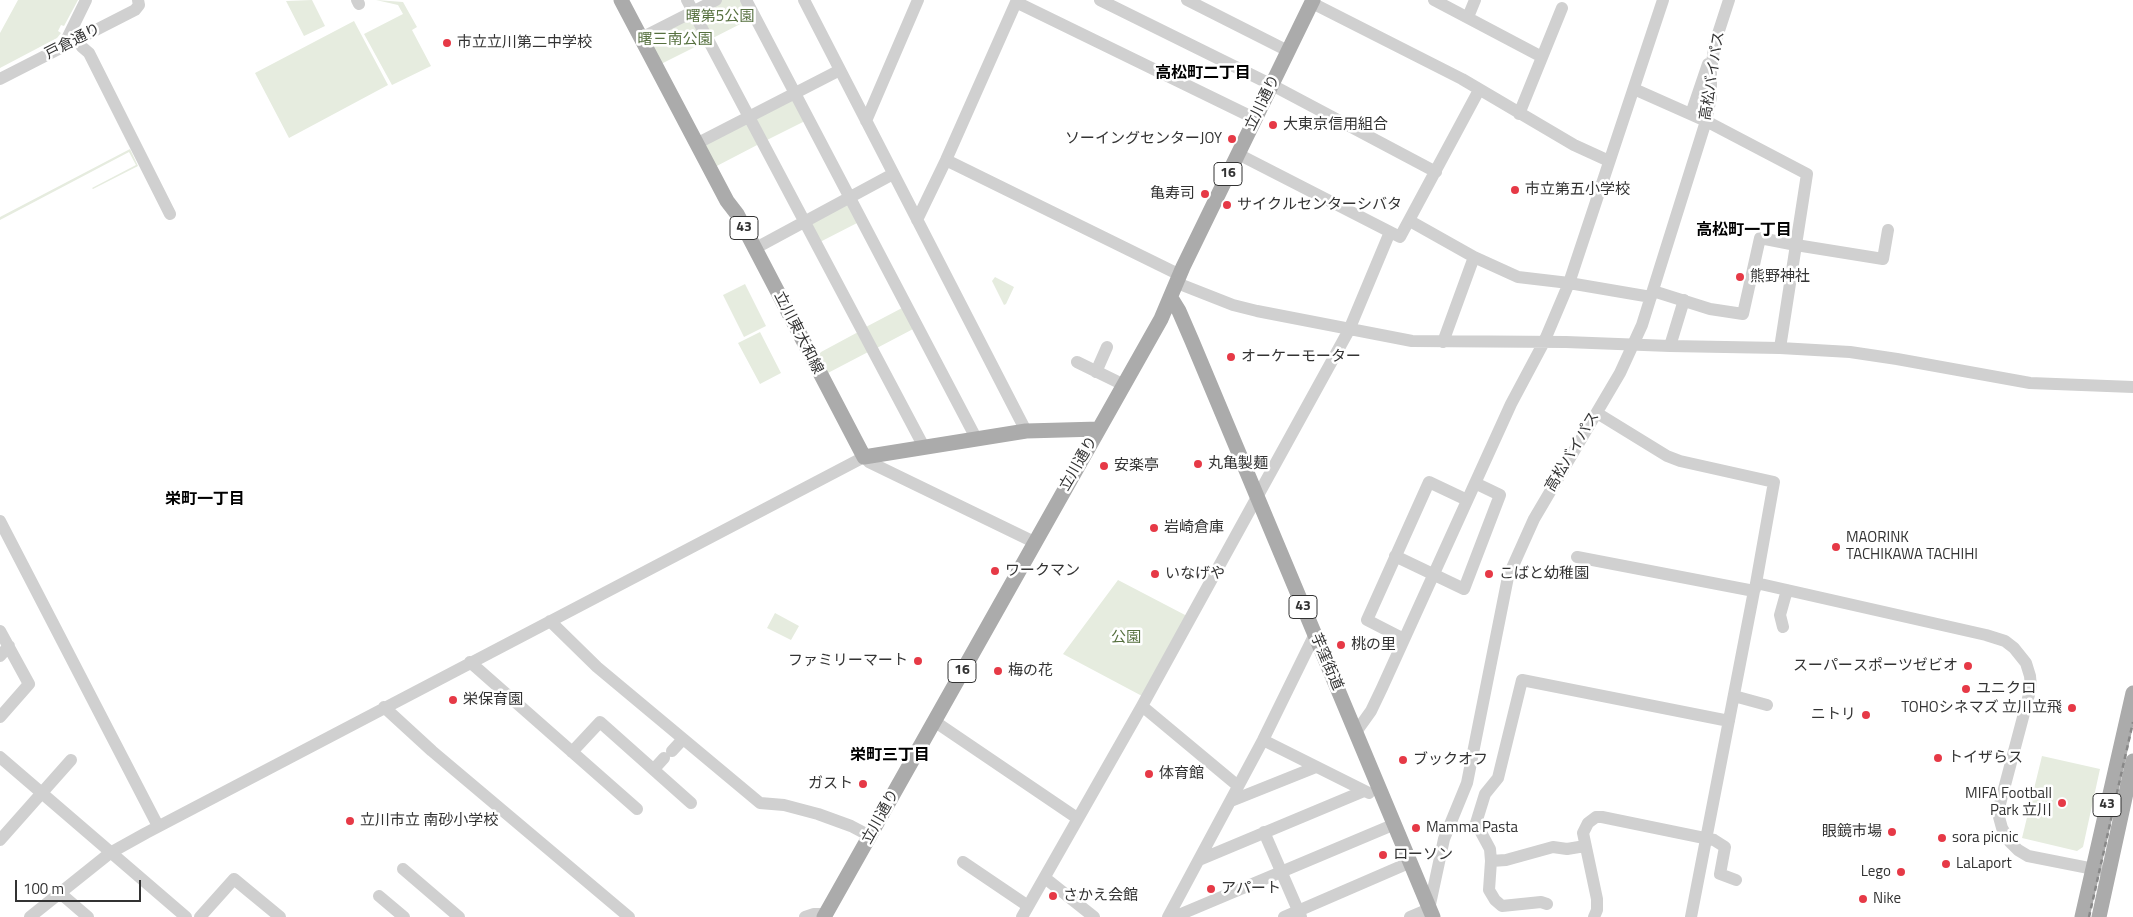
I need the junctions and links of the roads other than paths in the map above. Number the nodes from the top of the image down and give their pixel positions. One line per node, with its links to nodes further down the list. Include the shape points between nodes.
1 (86, 0): 22 (street)
2 (138, 0): 20 (street, 戸倉通り, via 135,10)
3 (621, 0): 19 (main road, 立川東大和線 / 43)
4 (716, 0): 16 (street)
5 (746, 0): 30 (street)
6 (804, 0): 25 (street)
7 (918, 0): 35 (street)
8 (1100, 0): 27 (street)
9 (1187, 0): 23 (street)
10 (1434, 0): 18 (street)
11 (1475, 0): 18 (street)
12 (1662, 0): 28 (street)
13 (1729, 0): 21 (street, 高松バイパス)
14 (1017, 1): 34 (street); 39 (street)
15 (1313, 1): 23 (main road, 立川通り / 16); 29 (street)
16 (690, 6): 19 (street); 33 (street)
17 (1562, 8): 24 (street)
18 (1468, 17): 24 (street)
19 (641, 38): 37 (main road, 立川東大和線 / 43)
20 (78, 40): 22 (street, 戸倉通り); 44 (street, via 89,54)
21 (1716, 40): 32 (street); 36 (street, 高松バイパス)
22 (63, 47): 26 (street, 戸倉通り)
23 (1288, 51): 27 (main road, 立川通り / 16)
24 (1542, 58): 31 (street)
25 (838, 67): 30 (street); 35 (street)
26 (0, 79)
27 (1272, 85): 34 (main road, 立川通り / 16); 41 (street)
28 (1634, 89): 32 (street); 40 (street)
29 (1479, 90): 31 (street); 41 (street)
30 (795, 94): 33 (street); 43 (street)
31 (1519, 114): 40 (street)
32 (1691, 114): 36 (street)
33 (748, 117): 37 (street); 46 (street)
34 (1256, 119): 38 (main road, 立川通り / 16)
35 (866, 121): 42 (street)
36 (1706, 121): 50 (street, via 1807,174); 55 (street, 高松バイパス)
37 (696, 144): 51 (main road, 立川東大和線 / 43)
38 (1238, 154): 49 (street); 53 (main road, 立川通り / 16)
39 (946, 160): 45 (street); 53 (street)
40 (1609, 161): 54 (street)
41 (1436, 172): 47 (street)
42 (893, 174): 43 (street); 45 (street)
43 (849, 198): 46 (street); 72 (street)
44 (170, 214)
45 (917, 220): 71 (street)
46 (806, 221): 51 (street); 73 (street)
47 (1410, 221): 49 (street, via 1400,237); 52 (street)
48 (1888, 230): 50 (street, via 1883,259)
49 (1390, 232): 58 (street)
50 (1796, 245): 57 (street, via 1760,238 1743,314 1710,309); 64 (street)
51 (754, 248): 74 (main road, 立川東大和線 / 43)
52 (1474, 256): 54 (street, via 1518,277); 59 (street)
53 (1178, 279): 56 (main road, 立川通り / 16); 58 (street, via 1233,305)
54 (1569, 283): 55 (street); 60 (street)
55 (1652, 294): 57 (street); 61 (street, 高松バイパス)
56 (1171, 298): 67 (main road, 立川通り / 16); 76 (main road, 芋窪街道 / 43, via 1185,323)
57 (1684, 300): 62 (street)
58 (1349, 330): 59 (street, via 1412,341); 76 (street)
59 (1443, 342): 60 (street)
60 (1544, 342): 61 (street); 75 (street)
61 (1634, 346): 62 (street); 69 (street, 高松バイパス)
62 (1670, 346): 64 (street)
63 (1107, 347): 66 (street)
64 (1780, 348): 68 (street, via 1897,358 2030,383)
65 (1077, 362): 66 (street)
66 (1096, 372): 67 (street)
67 (1124, 386): 70 (main road, 立川通り / 16)
68 (2133, 387)
69 (1597, 413): 83 (street, via 1667,456 1774,482); 139 (street, 高松バイパス, via 1534,520 1508,578 1467,783 1444,839)
70 (1099, 429): 71 (main road); 79 (main road, 立川通り / 16)
71 (1026, 431): 72 (main road)
72 (976, 438): 73 (main road)
73 (924, 447): 74 (main road)
74 (864, 457): 79 (street); 85 (street)
75 (1475, 483): 77 (street); 82 (street, via 1500,495 1464,589)
76 (1257, 496): 88 (main road, 芋窪街道 / 43); 95 (street)
77 (1467, 500): 80 (street, via 1429,482); 82 (street)
78 (0, 521): 118 (street)
79 (1034, 542): 98 (main road, 立川通り / 16)
80 (1396, 556): 82 (street); 89 (street, via 1367,620)
81 (1577, 557): 83 (street)
82 (1434, 575): 89 (street)
83 (1755, 587): 84 (street); 93 (street)
84 (1787, 590): 86 (street, via 1780,616); 130 (street, via 1986,636 2005,641 2014,648 2026,663 2031,687 2000,804 2002,828 2010,842 2028,856)
85 (550, 621): 91 (street); 101 (street, via 598,667)
86 (1783, 627)
87 (0, 630): 90 (street)
88 (1315, 634): 100 (main road, 芋窪街道 / 43); 102 (street)
89 (1404, 639): 100 (street, via 1371,711)
90 (4, 651): 97 (street, via 29,684)
91 (470, 662): 96 (street); 103 (street)
92 (2133, 693): 130 (main road, 43)
93 (1734, 696): 94 (street); 99 (street)
94 (1767, 705)
95 (1142, 706): 109 (street); 116 (street)
96 (384, 707): 118 (street); 149 (street)
97 (0, 717)
98 (934, 721): 116 (street); 120 (main road, 立川通り / 16)
99 (1729, 721): 121 (street); 126 (street, via 1522,680 1498,778 1484,794 1476,823 1490,849)
100 (1356, 732): 112 (main road, 芋窪街道 / 43)
101 (683, 739): 108 (street); 120 (street, via 760,803 784,805 818,814)
102 (1263, 740): 107 (street); 109 (street)
103 (572, 752): 108 (street, via 600,722); 115 (street)
104 (0, 757): 111 (street)
105 (71, 760): 111 (street)
106 (2133, 761): 132 (main road, 43)
107 (1316, 767): 110 (street); 113 (street)
108 (654, 769): 114 (street)
109 (1238, 786): 113 (street)
110 (1364, 791): 112 (street); 119 (street)
111 (42, 792): 122 (street); 124 (street)
112 (1383, 797): 117 (main road, 芋窪街道 / 43)
113 (1231, 801): 125 (street)
114 (691, 804)
115 (637, 809)
116 (1077, 818): 133 (street)
117 (1395, 824): 128 (main road, 芋窪街道 / 43); 131 (street)
118 (158, 826): 124 (street)
119 (1264, 832): 125 (street); 131 (street)
120 (870, 836): 141 (main road, 立川通り / 16)
121 (1706, 837): 123 (street, via 1602,816 1588,823 1583,833); 134 (street, via 1725,847 1720,874); 157 (street)
122 (0, 840)
123 (1585, 846): 126 (street, via 1553,847); 156 (street, via 1597,898)
124 (110, 853): 135 (street); 144 (street)
125 (1199, 860): 152 (street)
126 (1491, 861): 137 (street, via 1488,890 1502,906)
127 (963, 862): 138 (street)
128 (1411, 862): 139 (main road, 芋窪街道 / 43); 140 (street)
129 (403, 869): 148 (street)
130 (2092, 869): 132 (street); 158 (main road, 43)
131 (1282, 872): 140 (street); 153 (street)
132 (2108, 872): 159 (main road, 43)
133 (1045, 878): 138 (street); 151 (street)
134 (1736, 880)
135 (60, 893): 142 (street); 143 (street)
136 (379, 896): 147 (street)
137 (1547, 904)
138 (1025, 911)
139 (1431, 913): 155 (street)
140 (1300, 914): 154 (street)
141 (825, 916): 150 (street, via 814,914)
142 (30, 917)
143 (88, 917)
144 (186, 917)
145 (200, 917): 146 (street, via 234,879)
146 (280, 917)
147 (404, 917)
148 (459, 917)
149 (629, 917)
150 (805, 917)
151 (1094, 917)
152 (1168, 917)
153 (1174, 917)
154 (1284, 917)
155 (1410, 917)
156 (1594, 917)
157 (1691, 917)
158 (2082, 917)
159 (2099, 917)

